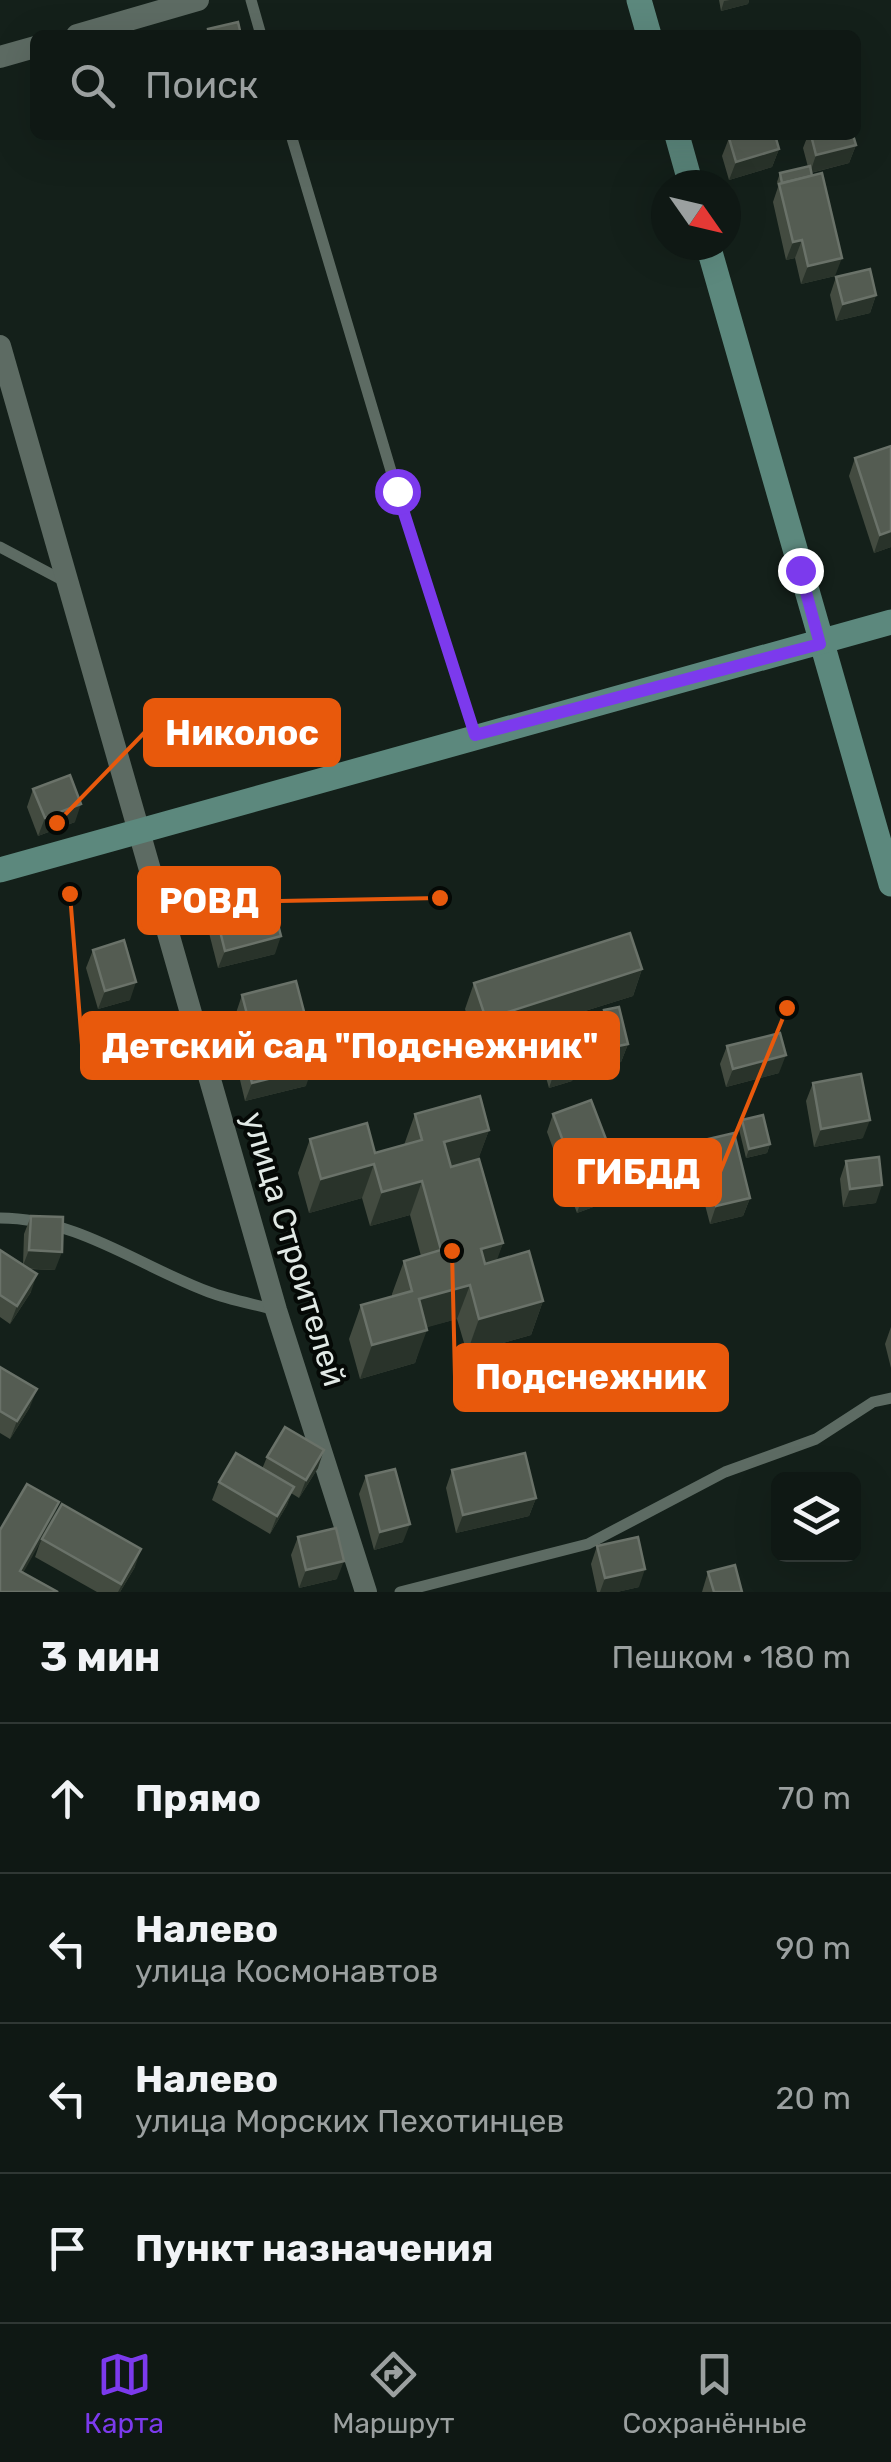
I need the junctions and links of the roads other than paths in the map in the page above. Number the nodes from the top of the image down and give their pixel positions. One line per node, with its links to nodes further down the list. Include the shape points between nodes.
1 (198, 0): 4 (street)
2 (251, 0): 5 (lane)
3 (639, 0): 6 (street)
4 (94, 30)
5 (260, 30)
6 (648, 30)
7 (30, 48): 8 (street)
8 (0, 57)
9 (292, 140): 14 (lane)
10 (678, 140): 11 (street)
11 (687, 170)
12 (712, 260): 18 (street)
13 (0, 346): 16 (street, улица Строителей)
14 (397, 491)
15 (0, 547): 16 (lane)
16 (70, 584): 19 (street, улица Строителей)
17 (891, 622): 18 (street)
18 (820, 644): 19 (street); 21 (street)
19 (138, 831): 20 (street); 23 (street, улица Строителей)
20 (0, 870)
21 (891, 884)
22 (0, 1218): 23 (lane, via 34,1218 210,1293)
23 (276, 1310): 25 (street, улица Строителей)
24 (891, 1398): 26 (lane, via 873,1402 816,1439 725,1472 588,1544)
25 (366, 1592)
26 (400, 1592)

